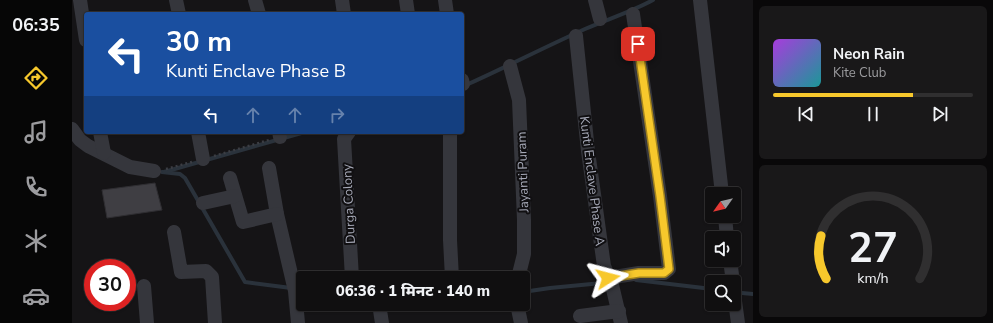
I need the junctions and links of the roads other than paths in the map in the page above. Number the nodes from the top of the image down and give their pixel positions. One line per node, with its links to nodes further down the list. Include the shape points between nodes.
1 (80, 0): 16 (street)
2 (176, 0): 9 (street)
3 (256, 0): 10 (street)
4 (342, 0): 11 (street)
5 (406, 0): 12 (street)
6 (444, 0): 13 (street)
7 (595, 0): 15 (street)
8 (700, 0): 29 (street)
9 (179, 12)
10 (259, 12)
11 (344, 12)
12 (408, 12)
13 (447, 12)
14 (633, 14): 38 (street, via 669,269 664,273 639,273)
15 (600, 19)
16 (84, 27)
17 (576, 36): 38 (street, Kunti Enclave Phase A, via 592,182)
18 (510, 66): 36 (street, Jayanti Puram, via 519,100 524,220 524,254)
19 (72, 129): 24 (street, via 88,146)
20 (100, 134): 24 (street)
21 (198, 134): 25 (street)
22 (348, 134): 34 (street, Durga Colony, via 344,139)
23 (450, 134): 35 (street)
24 (104, 152): 27 (street, via 130,167)
25 (203, 159)
26 (269, 168): 32 (street)
27 (154, 170)
28 (230, 178): 30 (street)
29 (721, 187)
30 (235, 196): 31 (street); 32 (street, via 243,222)
31 (203, 204)
32 (277, 214): 37 (street)
33 (174, 232): 47 (street, via 182,272 206,271 212,277)
34 (352, 271)
35 (452, 271)
36 (520, 271)
37 (296, 278)
38 (608, 278): 45 (street, Kunti Enclave Phase A)
39 (144, 286): 46 (street)
40 (298, 311): 48 (street)
41 (380, 311): 49 (street)
42 (518, 311): 50 (street)
43 (736, 311): 51 (street)
44 (580, 316): 45 (street)
45 (620, 317)
46 (147, 323)
47 (214, 323)
48 (298, 323)
49 (382, 323)
50 (521, 323)
51 (738, 323)

